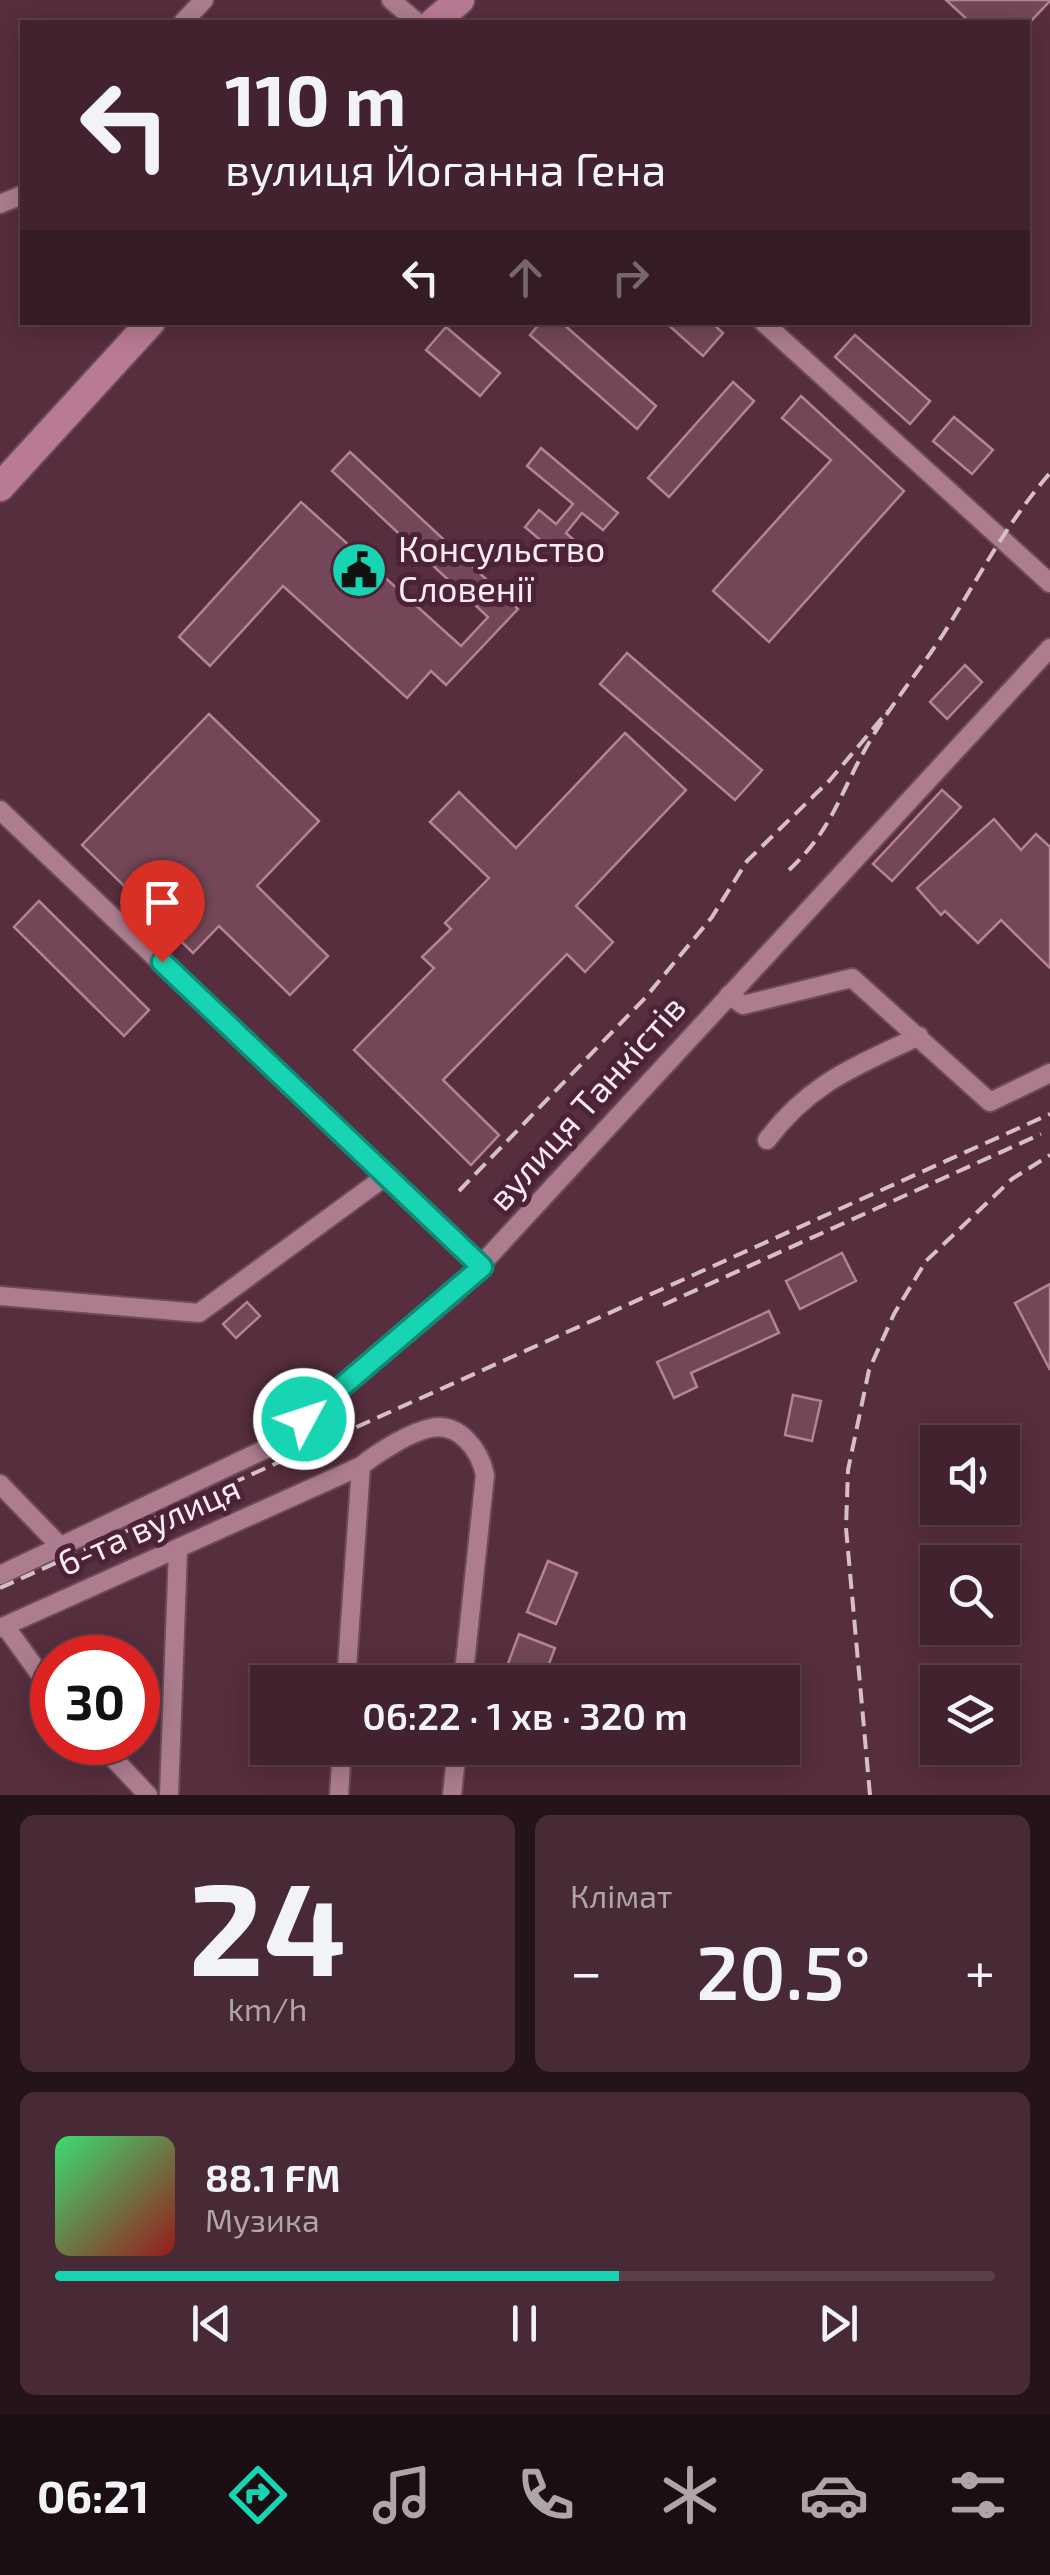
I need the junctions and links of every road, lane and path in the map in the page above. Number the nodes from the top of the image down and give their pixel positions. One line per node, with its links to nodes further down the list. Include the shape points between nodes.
1 (204, 0): 3 (street)
2 (391, 0): 4 (street)
3 (185, 20)
4 (415, 20)
5 (148, 325): 7 (main road)
6 (766, 325): 8 (street)
7 (0, 488)
8 (1050, 583)
9 (1050, 648): 11 (street, вулиця Танкістів)
10 (0, 810): 15 (street)
11 (730, 995): 12 (street, via 743,1005 852,978); 16 (street, вулиця Танкістів)
12 (920, 1036): 13 (street, via 990,1102); 14 (street, via 818,1088)
13 (1050, 1074)
14 (767, 1140)
15 (386, 1176): 16 (street); 17 (street, via 199,1314)
16 (482, 1267): 20 (street, вулиця Танкістів, via 274,1444)
17 (0, 1296)
18 (360, 1466): 21 (street, 6-та вулиця); 25 (street); 26 (street, 6-та вулиця, via 431,1428 456,1433 482,1460)
19 (0, 1484): 20 (street)
20 (61, 1548): 22 (street, вулиця Танкістів)
21 (178, 1550): 23 (street, 6-та вулиця); 31 (street)
22 (0, 1575)
23 (2, 1627): 24 (street)
24 (30, 1662)
25 (347, 1665)
26 (465, 1665)
27 (120, 1765): 30 (street)
28 (341, 1765): 32 (street)
29 (455, 1765): 33 (street)
30 (148, 1795)
31 (169, 1795)
32 (339, 1795)
33 (452, 1795)

